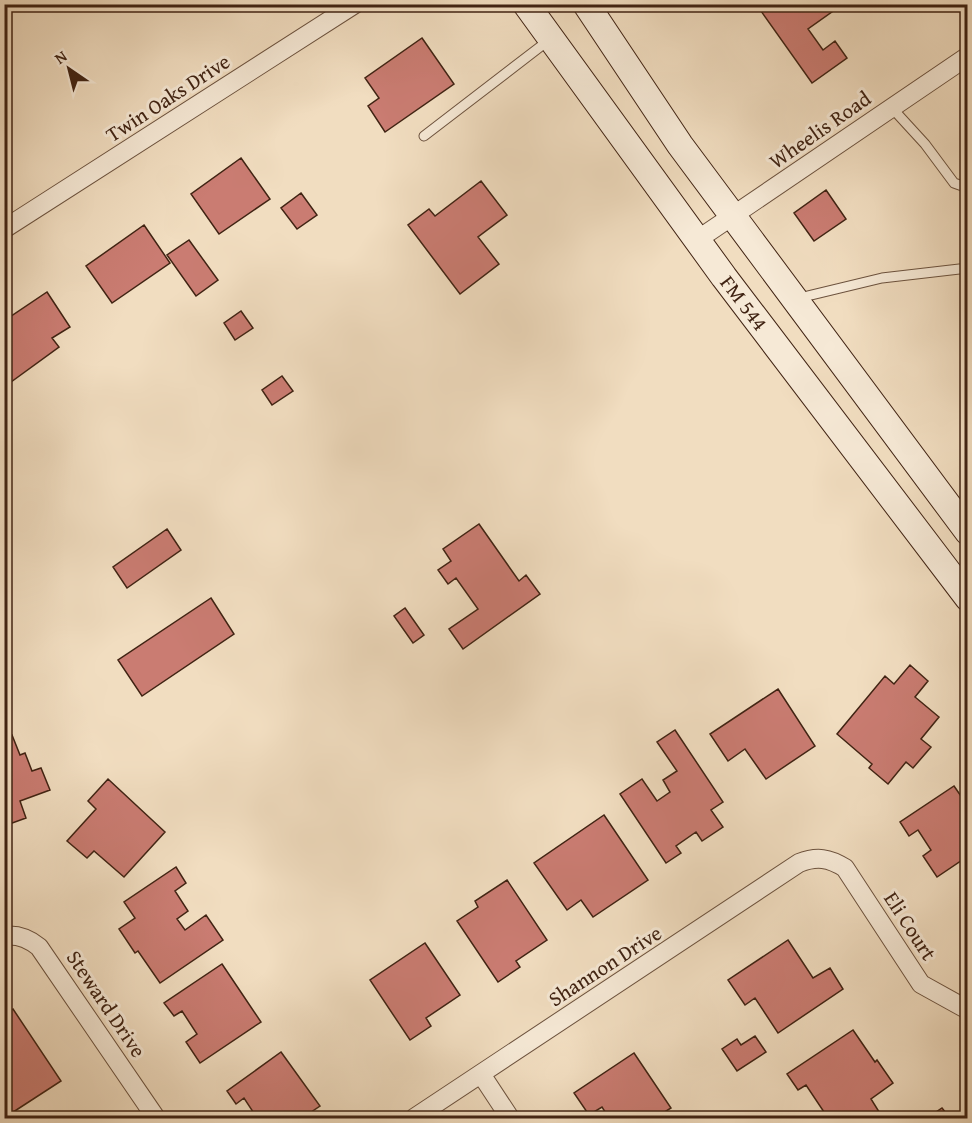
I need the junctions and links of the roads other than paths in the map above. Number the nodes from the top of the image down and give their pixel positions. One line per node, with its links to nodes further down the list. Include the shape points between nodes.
1 (355, 4): 10 (street, Twin Oaks Drive)
2 (526, 4): 4 (main road, FM 544)
3 (586, 4): 9 (main road, FM 544)
4 (551, 38): 7 (lane); 11 (main road, FM 544)
5 (968, 56): 6 (street, Wheelis Road)
6 (892, 108): 8 (lane, via 954,183); 9 (street, Wheelis Road)
7 (423, 136)
8 (968, 188)
9 (733, 217): 11 (street, Wheelis Road); 13 (main road, FM 544)
10 (4, 229)
11 (697, 240): 15 (main road, FM 544)
12 (968, 268): 13 (lane, via 882,278)
13 (795, 300): 14 (main road, FM 544)
14 (968, 532)
15 (968, 598)
16 (823, 858): 18 (street, Eli Court, via 845,868 921,984); 19 (street, Shannon Drive, via 799,863)
17 (4, 936): 20 (street, Steward Drive, via 19,936 39,947)
18 (968, 1010)
19 (481, 1074): 21 (street, Shannon Drive); 22 (street)
20 (156, 1119)
21 (414, 1119)
22 (510, 1119)

